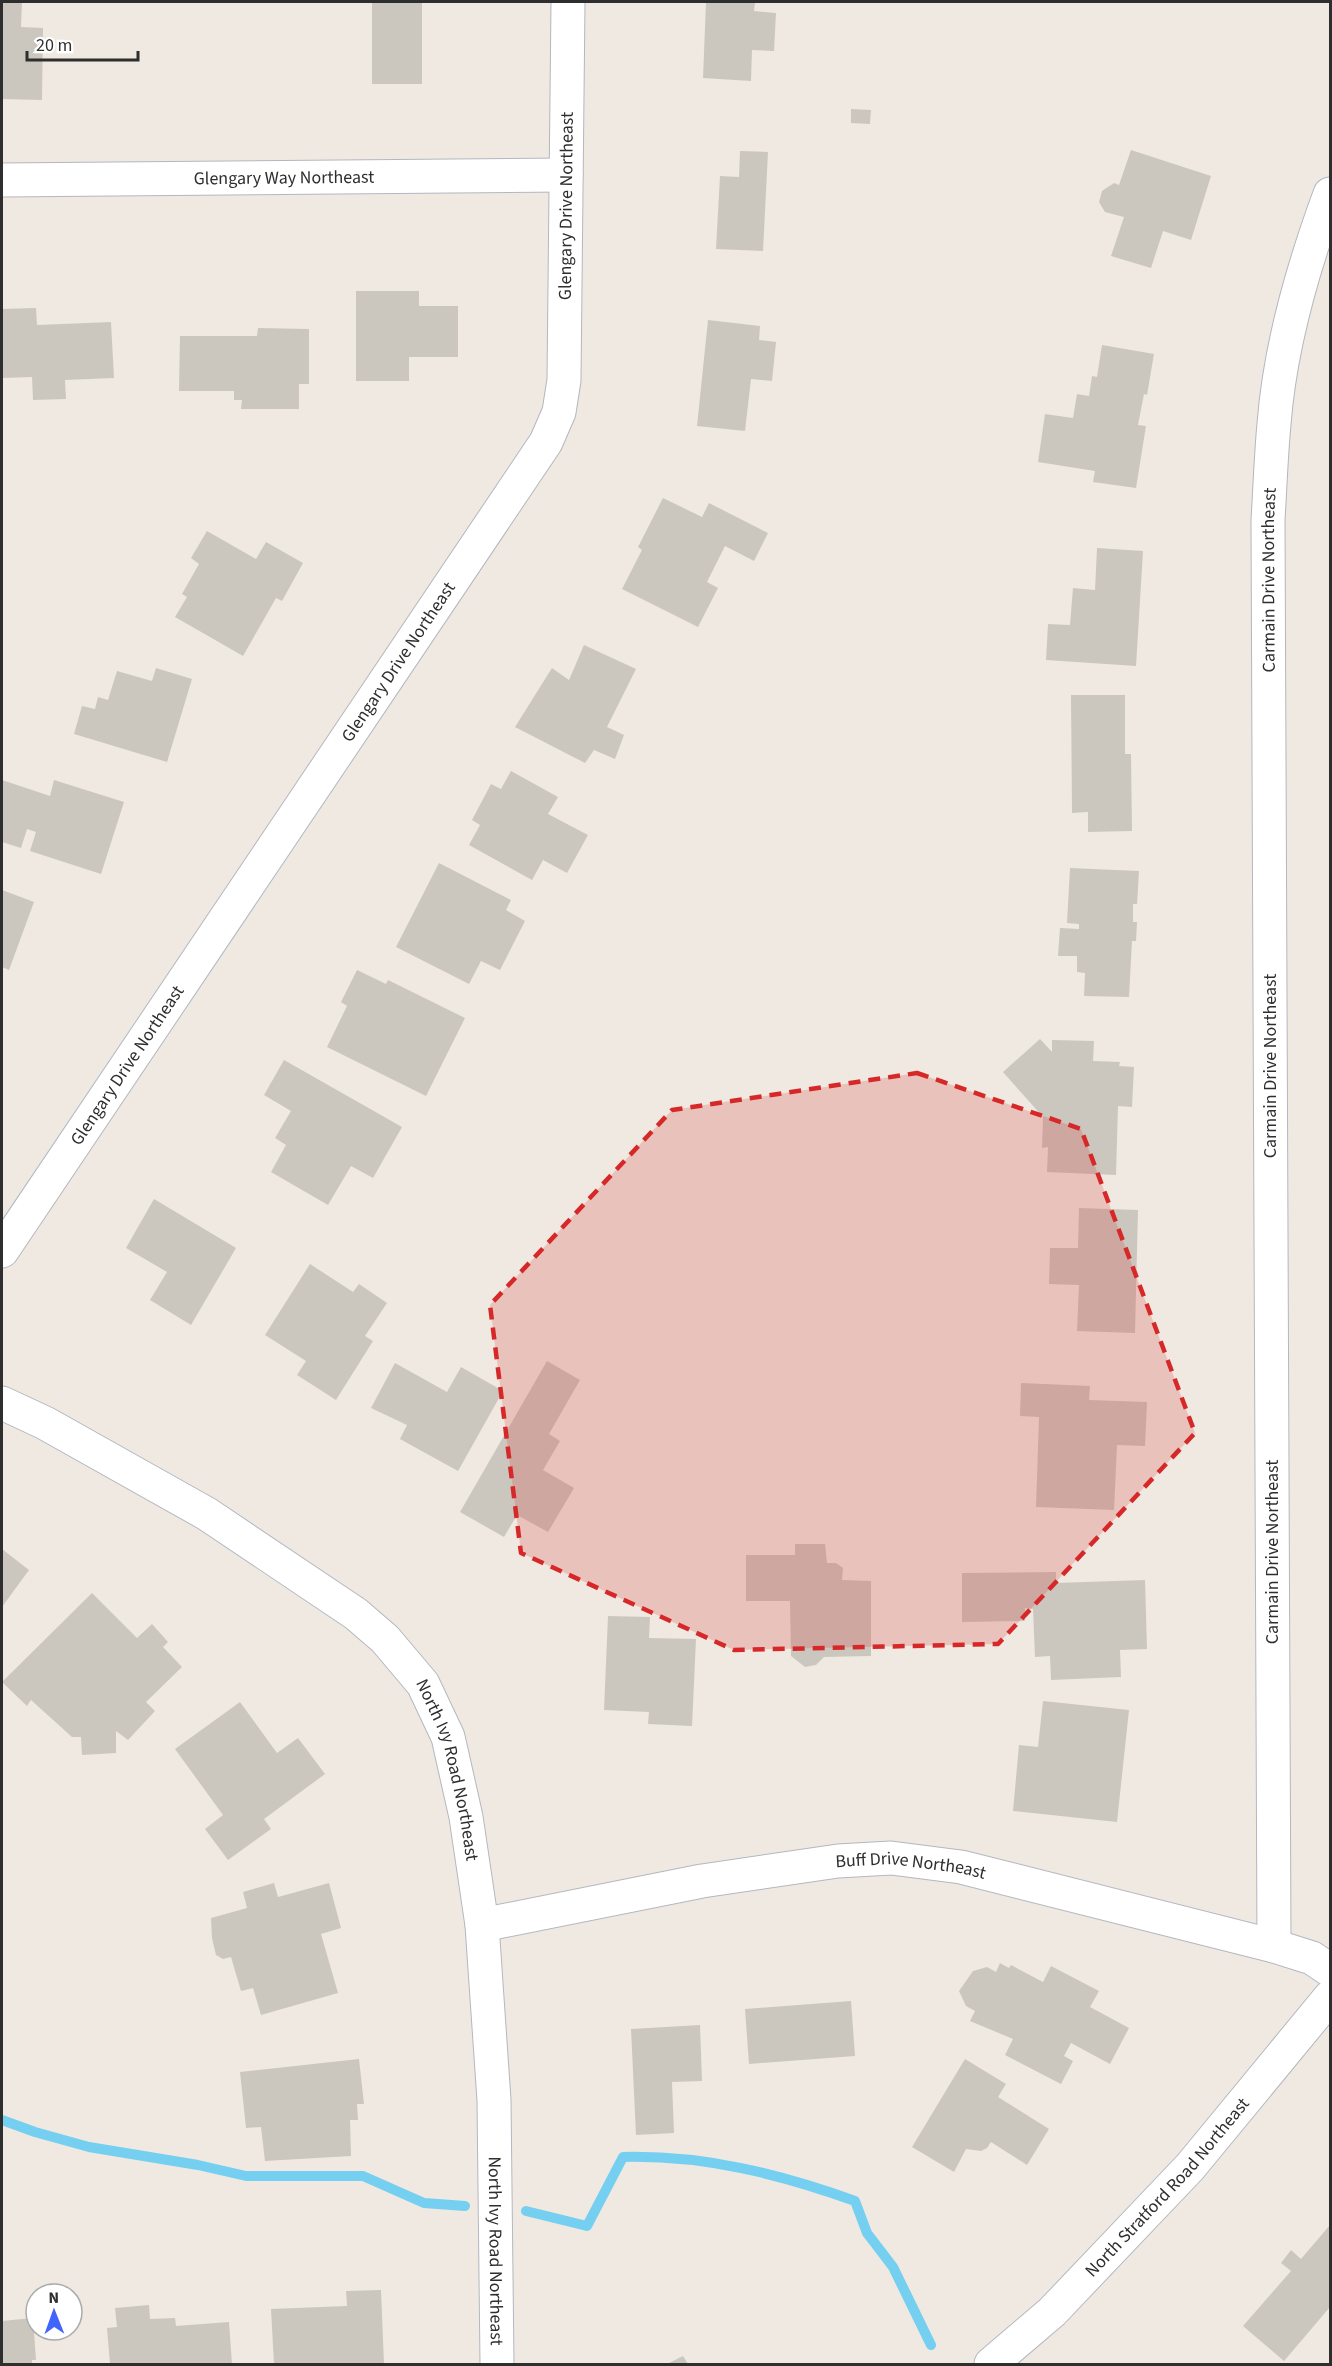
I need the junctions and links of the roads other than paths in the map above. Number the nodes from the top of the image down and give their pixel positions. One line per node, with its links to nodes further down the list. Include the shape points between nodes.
1 (568, 2): 2 (street, Glengary Drive Northeast)
2 (566, 175): 3 (street, Glengary Way Northeast); 5 (street, Glengary Drive Northeast, via 564,380 559,412 546,442)
3 (2, 180)
4 (1330, 194): 8 (street, Carmain Drive Northeast, via 1288,330 1274,422 1268,520)
5 (2, 1251)
6 (2, 1403): 7 (street, North Ivy Road Northeast, via 207,1514 356,1614 385,1639 423,1684 448,1737 466,1817)
7 (482, 1924): 8 (street, Buff Drive Northeast, via 702,1881 838,1861 891,1858 961,1867); 11 (street, North Ivy Road Northeast, via 494,2100)
8 (1274, 1946): 9 (street, Buff Drive Northeast, via 1312,1958)
9 (1330, 1970)
10 (1330, 1997): 12 (street, North Stratford Road Northeast, via 1190,2167 1052,2312)
11 (497, 2364)
12 (991, 2364)

